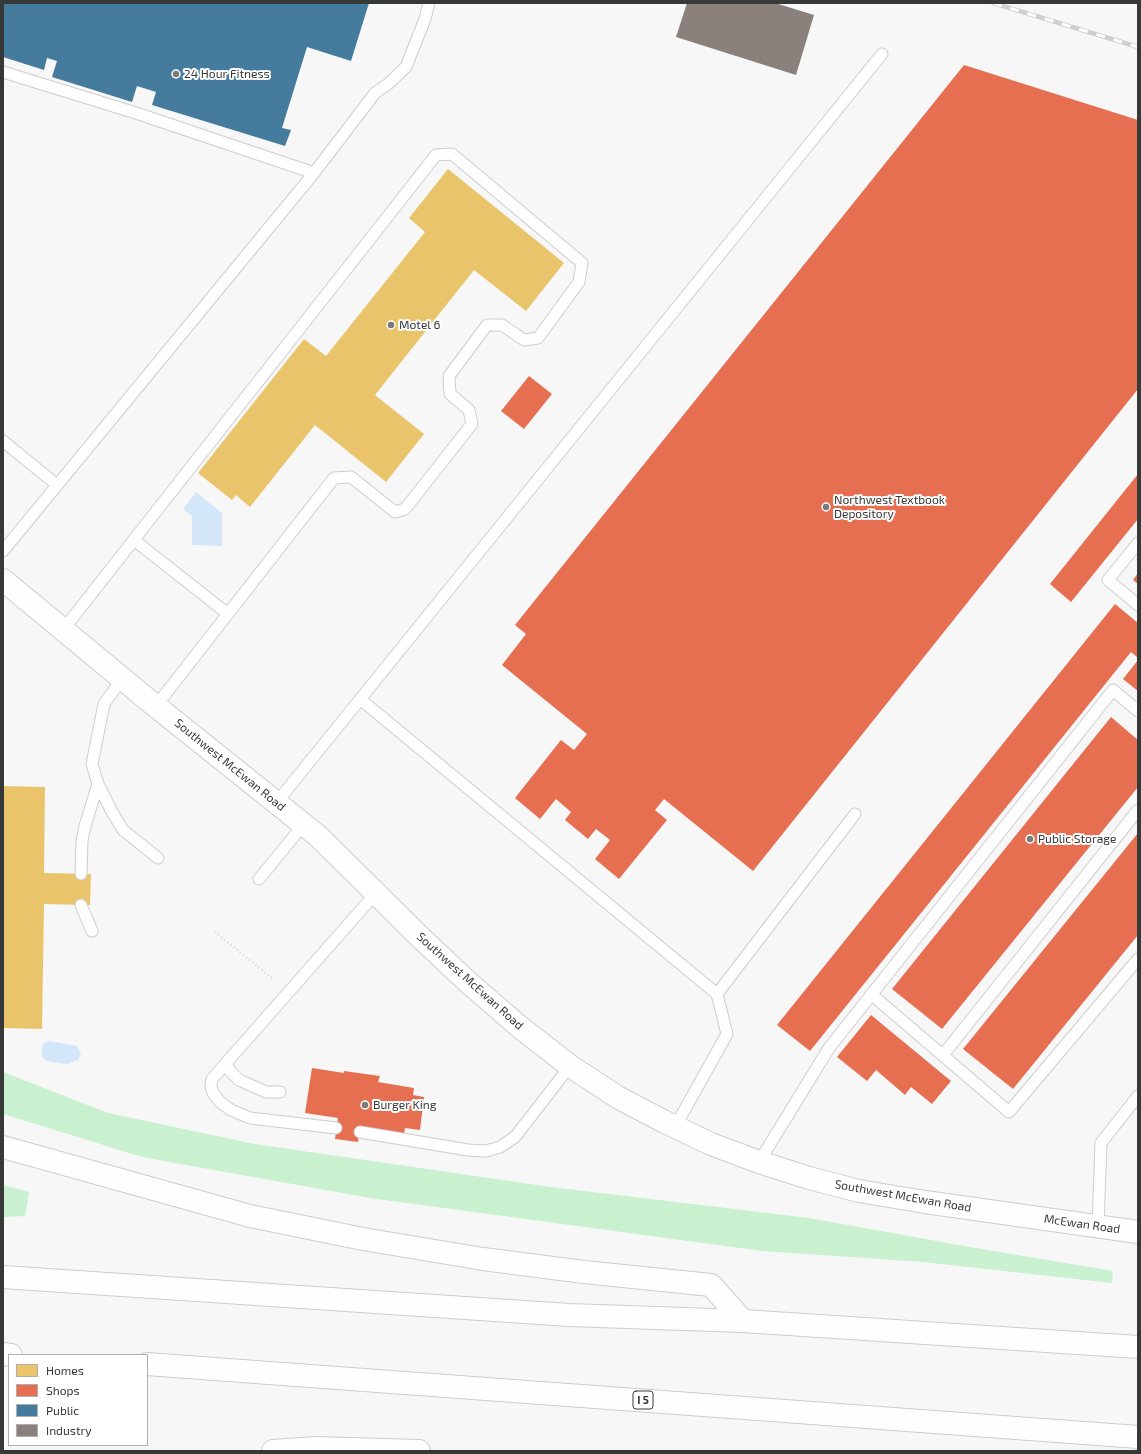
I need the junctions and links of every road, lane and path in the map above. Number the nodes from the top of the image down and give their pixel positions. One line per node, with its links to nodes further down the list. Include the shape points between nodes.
1 (429, 3): 4 (lane, via 406,67 375,92)
2 (882, 54): 15 (lane)
3 (3, 72): 4 (lane, via 136,113)
4 (314, 173): 6 (lane)
5 (3, 440): 6 (lane)
6 (57, 485): 9 (lane)
7 (134, 540): 12 (lane); 12 (lane, via 436,155 452,154 582,263 579,282 538,338 524,340 502,324 487,325 449,376 450,394 470,410 472,424 405,509 395,512 351,477 334,478); 13 (lane)
8 (1138, 543): 11 (lane, via 1108,580)
9 (3, 550)
10 (3, 580): 13 (main road, Southwest McEwan Road)
11 (1138, 605)
12 (228, 614): 16 (lane)
13 (63, 630): 14 (main road, Southwest McEwan Road)
14 (122, 679): 16 (main road, Southwest McEwan Road); 18 (lane, via 104,704 92,764)
15 (360, 699): 19 (lane); 32 (lane)
16 (156, 706): 19 (main road, Southwest McEwan Road)
17 (1138, 711): 33 (lane, via 1113,690)
18 (98, 784): 23 (lane, via 123,830); 24 (lane, via 82,841)
19 (277, 802): 22 (main road, Southwest McEwan Road)
20 (1138, 810): 34 (lane)
21 (855, 814): 32 (lane)
22 (304, 824): 25 (lane); 26 (main road, Southwest McEwan Road)
23 (158, 858)
24 (81, 874)
25 (258, 879)
26 (376, 893): 31 (lane); 36 (main road, Southwest McEwan Road, via 470,984 520,1028)
27 (81, 905): 28 (lane)
28 (92, 932)
29 (215, 932): 31 (path)
30 (1138, 959): 34 (lane, via 1009,1112)
31 (289, 992): 35 (lane)
32 (717, 994): 39 (lane, via 727,1034)
33 (871, 994): 34 (lane); 43 (lane, via 829,1048)
34 (943, 1055)
35 (226, 1063): 37 (lane, via 239,1080 266,1092); 40 (lane, via 212,1079 211,1086 220,1102 231,1110 250,1118)
36 (570, 1066): 39 (main road, Southwest McEwan Road, via 619,1098); 41 (lane, via 524,1126 500,1147 486,1151 468,1150)
37 (280, 1092)
38 (1138, 1096): 45 (lane, via 1101,1143)
39 (675, 1127): 43 (main road, Southwest McEwan Road)
40 (336, 1128)
41 (360, 1132)
42 (3, 1147): 48 (main road, via 250,1216 363,1239 491,1260 711,1286)
43 (759, 1162): 44 (main road, Southwest McEwan Road, via 859,1191)
44 (1026, 1216): 45 (main road, McEwan Road)
45 (1098, 1226): 46 (main road, McEwan Road)
46 (1138, 1232)
47 (3, 1277): 48 (main road, via 569,1315)
48 (743, 1321): 49 (main road)
49 (1138, 1347)
50 (148, 1364): 51 (main road, I 5)
51 (1138, 1437)
52 (273, 1451): 53 (main road, via 316,1448)
53 (419, 1451)

